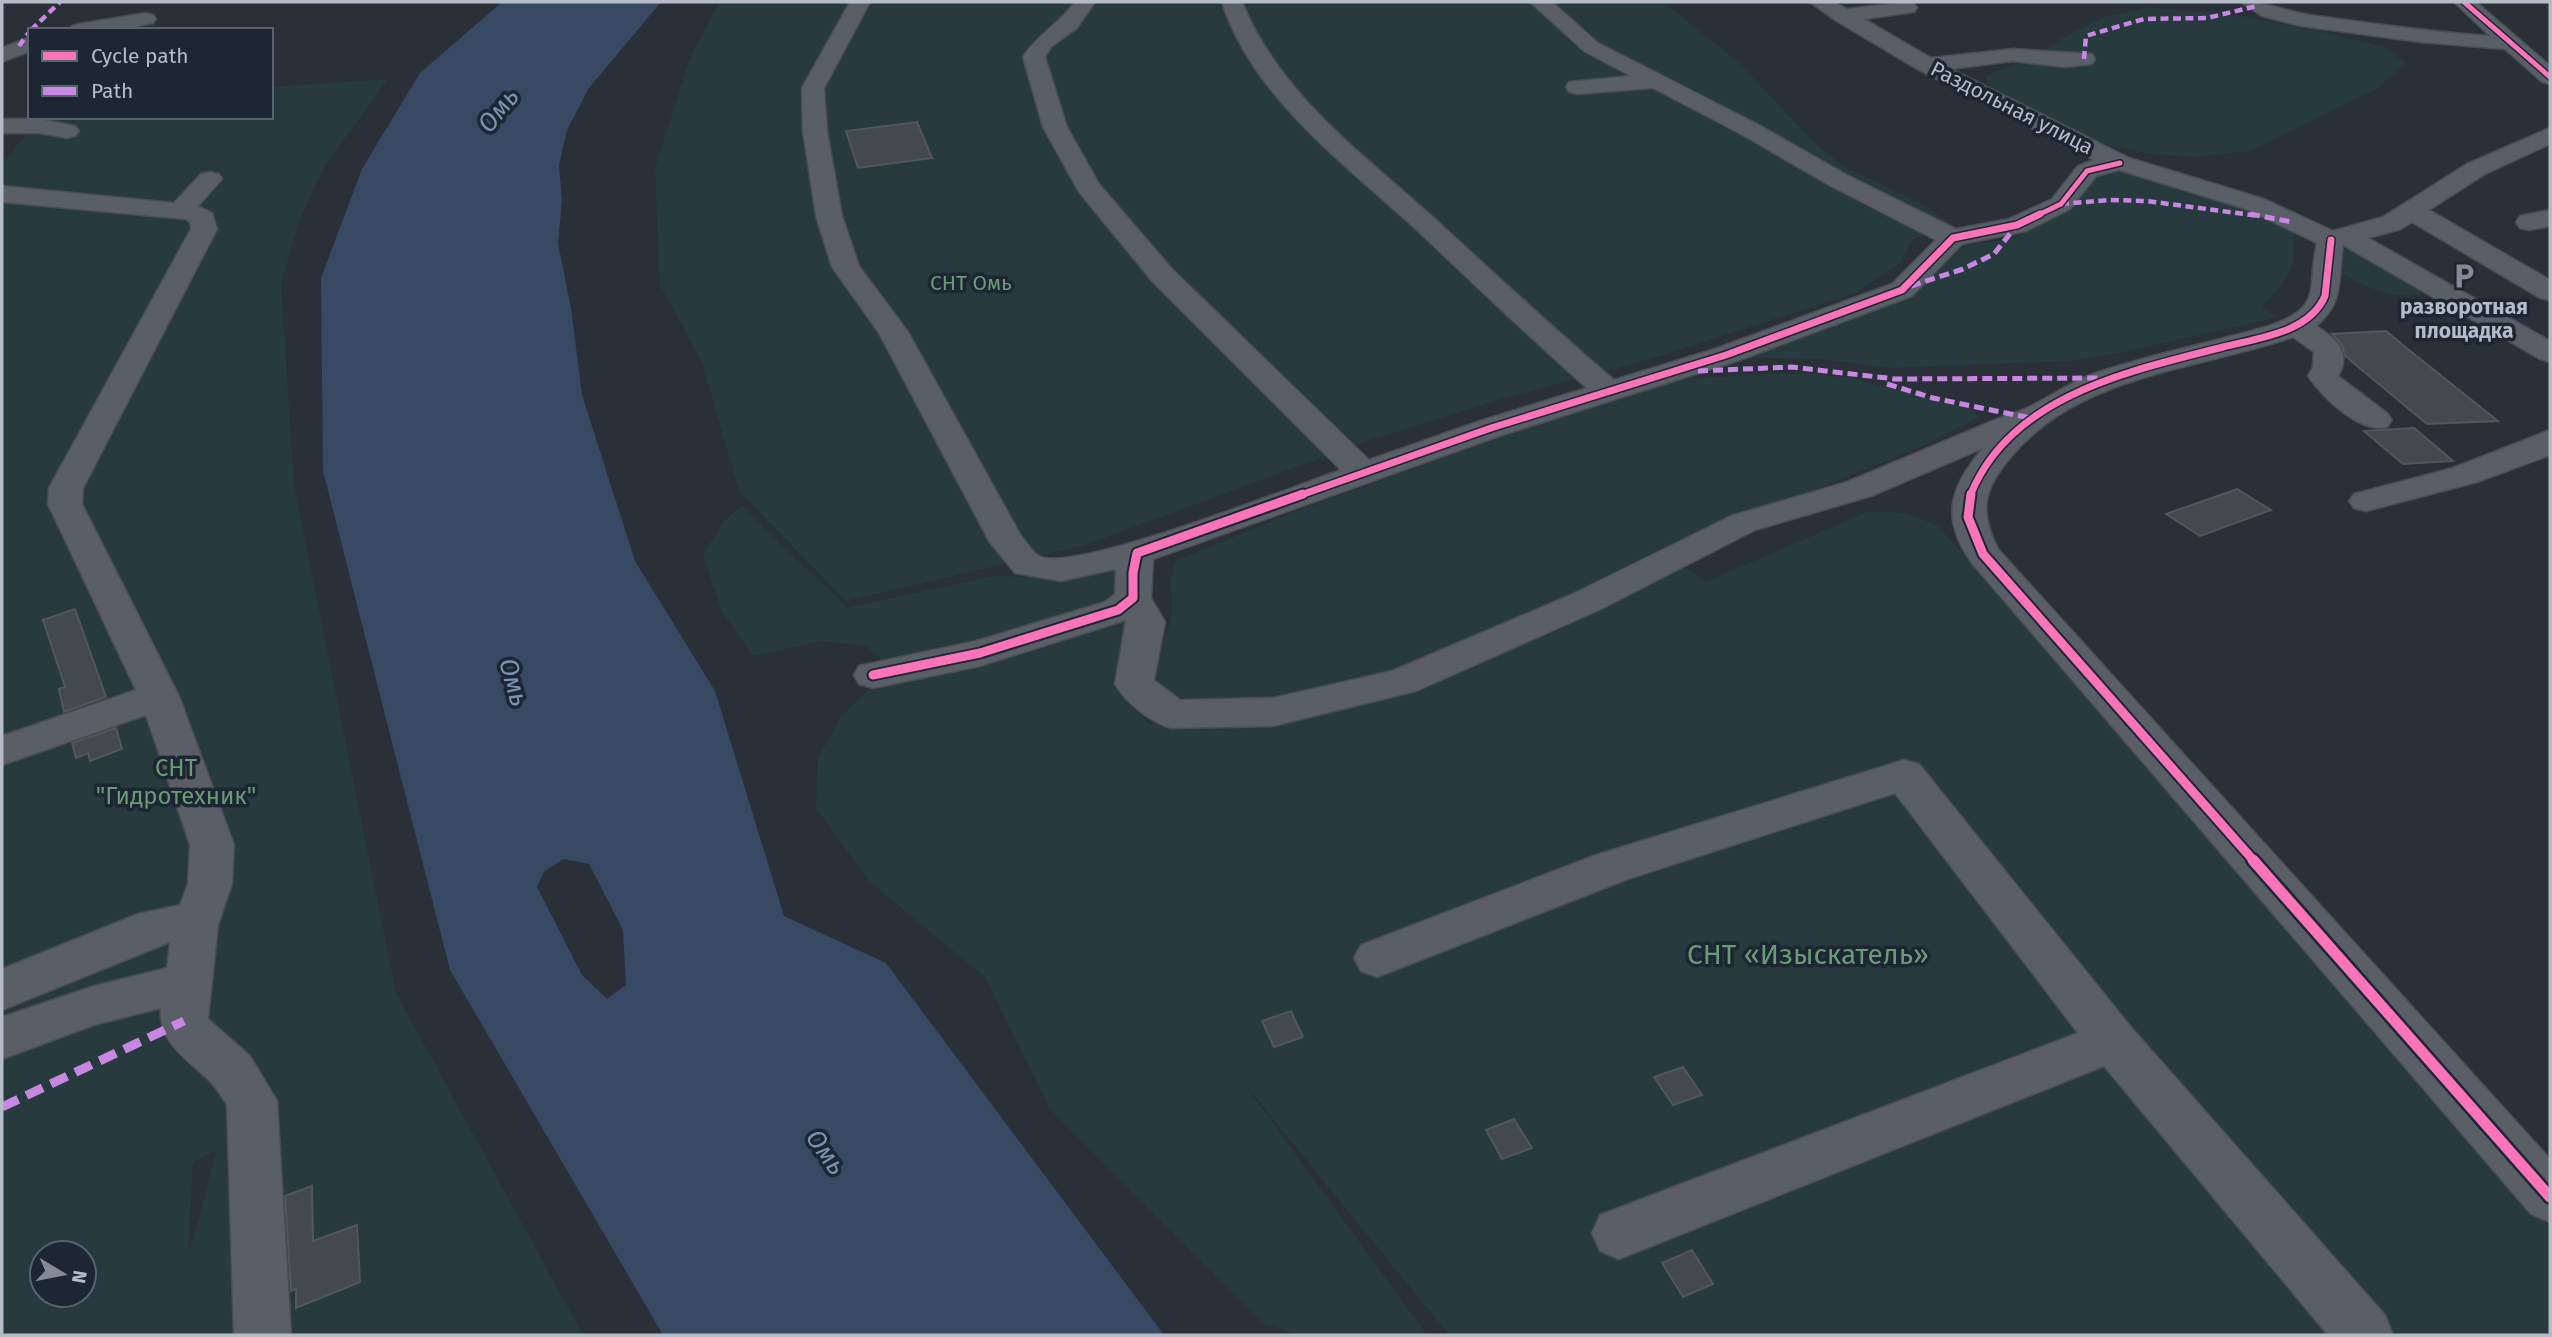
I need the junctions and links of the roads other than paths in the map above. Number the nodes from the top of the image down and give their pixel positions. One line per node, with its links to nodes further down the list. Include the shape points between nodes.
1 (860, 2): 36 (street, via 813,88 829,216 846,267 893,332 1006,541 1028,565 1062,570)
2 (1085, 2): 34 (street, via 1070,24 1043,43 1034,57 1055,127 1088,187 1162,275)
3 (1232, 2): 30 (street, via 1238,25 1275,82 1541,334)
4 (1540, 2): 17 (street, via 1591,47)
5 (1820, 2): 9 (street, Раздольная улица)
6 (2251, 2): 12 (street, via 2309,20 2438,39)
7 (2464, 2): 12 (street)
8 (1907, 8): 9 (street)
9 (1842, 16): 15 (street, Раздольная улица)
10 (146, 19): 11 (street)
11 (91, 28)
12 (2509, 43): 14 (street)
13 (2084, 59): 15 (street, via 2012,55)
14 (2542, 64): 16 (street)
15 (1927, 65): 22 (street, Раздольная улица)
16 (2550, 77)
17 (1655, 81): 18 (street); 25 (street)
18 (1577, 87)
19 (2, 126): 20 (street, via 39,125)
20 (67, 131)
21 (2550, 135): 24 (street, via 2476,169)
22 (2120, 163): 25 (street, via 2087,171 2061,204 2017,225); 26 (street, Раздольная улица, via 2255,204)
23 (2, 194): 39 (street, via 200,195 204,229 66,488 65,504)
24 (2412, 211): 26 (street, via 2392,223); 27 (street)
25 (1953, 238): 30 (street, via 1902,289 1726,355)
26 (2338, 238): 28 (street, via 2328,252 2328,284 2318,310); 29 (street, Раздольная улица)
27 (2550, 292)
28 (2296, 326): 31 (street, via 2083,389); 32 (street, via 2327,348 2332,357 2323,376 2330,386)
29 (2550, 353)
30 (1609, 391): 34 (street)
31 (2030, 418): 37 (street, via 1859,489 1743,523 1586,602 1402,682 1273,712 1171,714 1134,684 1146,622); 47 (street, via 2000,446 1968,501 1968,526 1983,554)
32 (2376, 420)
33 (2550, 440): 35 (street, via 2465,475)
34 (1363, 473): 36 (street)
35 (2366, 500)
36 (1137, 553): 37 (street)
37 (1133, 597): 38 (street, via 1118,610 1076,625 980,653)
38 (873, 674)
39 (159, 696): 40 (street); 41 (street, via 212,845 210,884)
40 (2, 751)
41 (194, 925): 43 (street); 44 (street, via 154,927)
42 (1377, 958): 46 (street, via 1612,867 1904,775)
43 (190, 985): 45 (street, via 110,999); 49 (street, via 184,1021 194,1038 232,1071 252,1101)
44 (2, 990)
45 (2, 1038)
46 (2113, 1041): 48 (street); 50 (street)
47 (2550, 1197)
48 (1619, 1233)
49 (263, 1335)
50 (2365, 1335)

